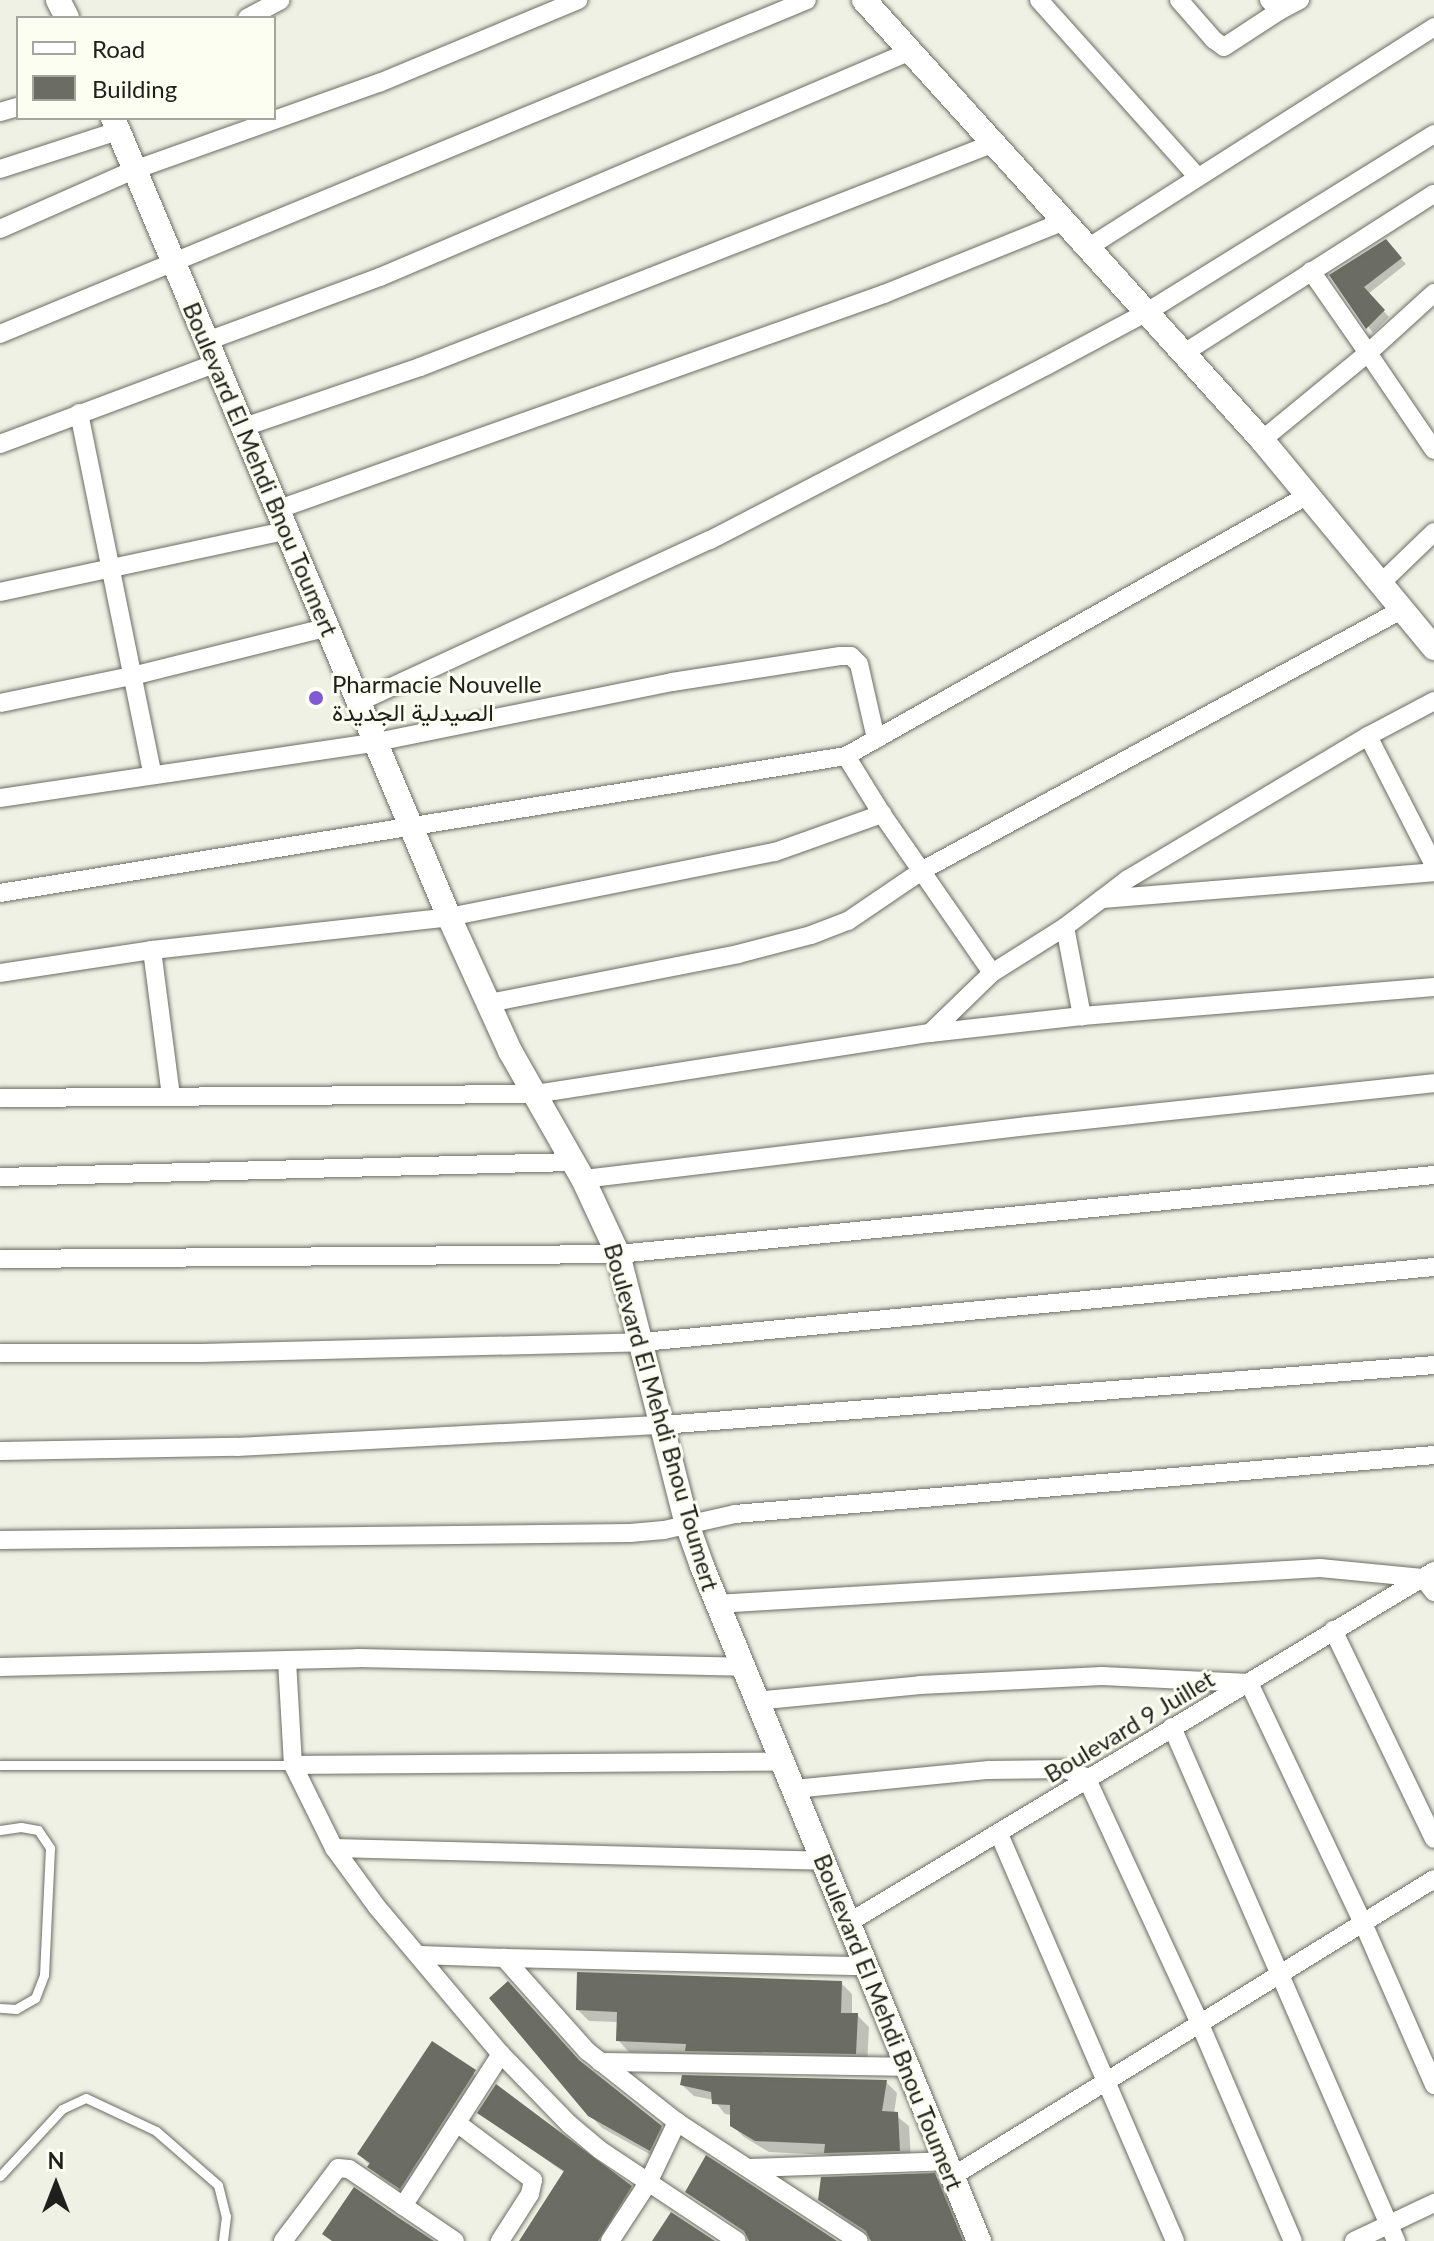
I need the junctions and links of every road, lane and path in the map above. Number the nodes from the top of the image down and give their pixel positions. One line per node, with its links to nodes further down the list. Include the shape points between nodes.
1 (281, 0): 9 (street)
2 (578, 0): 13 (street)
3 (807, 0): 24 (street)
4 (864, 0): 11 (main road)
5 (1039, 0): 19 (street)
6 (1179, 0): 8 (street, via 1224,47)
7 (1300, 0): 8 (street)
8 (1274, 6)
9 (251, 16)
10 (1434, 27): 19 (street)
11 (911, 51): 16 (main road); 29 (street)
12 (275, 120): 18 (street)
13 (276, 120)
14 (116, 125): 17 (street); 18 (main road, Boulevard El Mehdi Bnou Toumert)
15 (1434, 134): 27 (street)
16 (994, 143): 21 (main road); 33 (street, via 516,330)
17 (0, 169)
18 (134, 170): 22 (street); 24 (main road, Boulevard El Mehdi Bnou Toumert)
19 (1198, 177): 23 (street)
20 (1434, 194): 25 (street)
21 (1065, 221): 23 (main road); 38 (street)
22 (0, 229)
23 (1089, 247): 27 (main road)
24 (173, 263): 28 (street); 29 (main road, Boulevard El Mehdi Bnou Toumert)
25 (1311, 271): 30 (street); 31 (street)
26 (1434, 293): 31 (street)
27 (1147, 312): 30 (main road); 47 (street, via 710,540)
28 (0, 334)
29 (212, 352): 32 (street); 33 (main road, Boulevard El Mehdi Bnou Toumert)
30 (1184, 353): 34 (main road)
31 (1368, 353): 34 (street); 36 (street)
32 (79, 413): 35 (street); 40 (street)
33 (244, 427): 38 (main road, Boulevard El Mehdi Bnou Toumert)
34 (1262, 440): 37 (main road)
35 (0, 444)
36 (1434, 450)
37 (1308, 495): 41 (main road); 51 (street)
38 (283, 519): 40 (street); 44 (main road, Boulevard El Mehdi Bnou Toumert)
39 (1434, 532): 41 (street)
40 (109, 568): 42 (street); 46 (street)
41 (1380, 584): 43 (main road)
42 (0, 592)
43 (1401, 610): 45 (main road); 59 (street)
44 (328, 627): 46 (street); 47 (main road, Boulevard El Mehdi Bnou Toumert)
45 (1434, 648)
46 (132, 676): 49 (street); 54 (street)
47 (361, 701): 52 (main road, Boulevard El Mehdi Bnou Toumert)
48 (1434, 701): 50 (street)
49 (0, 703)
50 (1368, 736): 58 (street); 62 (street)
51 (876, 739): 52 (street, via 859,664 851,656 840,656 672,682); 53 (street)
52 (377, 742): 54 (street); 57 (main road, Boulevard El Mehdi Bnou Toumert)
53 (846, 756): 56 (street); 57 (street)
54 (152, 773): 55 (street)
55 (0, 798)
56 (882, 814): 59 (street); 63 (street, via 775,852)
57 (413, 827): 61 (street); 63 (main road, Boulevard El Mehdi Bnou Toumert)
58 (1434, 865)
59 (923, 870): 67 (street); 69 (street, via 848,921 811,935)
60 (1434, 872): 62 (street)
61 (0, 893)
62 (1102, 899): 64 (street)
63 (449, 917): 65 (street); 69 (main road, Boulevard El Mehdi Bnou Toumert)
64 (1065, 927): 67 (street); 70 (street)
65 (152, 950): 66 (street); 74 (street)
66 (0, 973)
67 (992, 973): 71 (street)
68 (1434, 987): 70 (street)
69 (489, 1003): 73 (main road, Boulevard El Mehdi Bnou Toumert)
70 (1082, 1016): 71 (street)
71 (930, 1033): 73 (street)
72 (1434, 1083): 76 (street)
73 (535, 1094): 74 (street); 76 (main road, Boulevard El Mehdi Bnou Toumert)
74 (171, 1096): 75 (street)
75 (0, 1098)
76 (578, 1171): 78 (street); 79 (main road, Boulevard El Mehdi Bnou Toumert)
77 (1434, 1175): 79 (street)
78 (0, 1177)
79 (618, 1254): 80 (street); 82 (main road, Boulevard El Mehdi Bnou Toumert)
80 (0, 1259)
81 (1434, 1267): 82 (street)
82 (643, 1342): 83 (street); 85 (main road, Boulevard El Mehdi Bnou Toumert)
83 (0, 1353)
84 (1434, 1365): 85 (street)
85 (662, 1425): 86 (street, via 237,1447); 88 (main road, Boulevard El Mehdi Bnou Toumert)
86 (0, 1451)
87 (1434, 1455): 88 (street, via 750,1512)
88 (687, 1524): 89 (street, via 594,1535); 91 (main road, Boulevard El Mehdi Bnou Toumert)
89 (0, 1540)
90 (1430, 1580): 91 (street, via 1320,1568); 92 (street, Boulevard 9 Juillet)
91 (716, 1604): 95 (main road, Boulevard El Mehdi Bnou Toumert)
92 (1333, 1630): 96 (street, Boulevard 9 Juillet); 106 (street)
93 (287, 1661): 94 (street); 95 (street); 101 (street)
94 (0, 1667)
95 (742, 1667): 97 (main road, Boulevard El Mehdi Bnou Toumert)
96 (1249, 1683): 97 (street, via 1134,1675 920,1685); 98 (street, Boulevard 9 Juillet); 111 (street)
97 (755, 1701): 99 (main road, Boulevard El Mehdi Bnou Toumert)
98 (1172, 1727): 102 (street, Boulevard 9 Juillet); 115 (street)
99 (781, 1762): 101 (street); 103 (main road, Boulevard El Mehdi Bnou Toumert)
100 (0, 1765): 101 (lane)
101 (293, 1765): 107 (street)
102 (1086, 1777): 103 (street, via 1065,1769 989,1770); 105 (street, Boulevard 9 Juillet); 117 (street)
103 (794, 1789): 108 (main road, Boulevard El Mehdi Bnou Toumert)
104 (0, 1830): 116 (lane, via 38,1830 50,1848 44,1975 35,1998 16,2009)
105 (999, 1834): 110 (street, Boulevard 9 Juillet); 121 (street)
106 (1434, 1839)
107 (334, 1848): 108 (street); 112 (street)
108 (823, 1861): 110 (main road, Boulevard El Mehdi Bnou Toumert)
109 (1434, 1879): 111 (street)
110 (848, 1923): 114 (main road, Boulevard El Mehdi Bnou Toumert)
111 (1363, 1923): 115 (street); 122 (street)
112 (420, 1955): 113 (street); 118 (street)
113 (504, 1958): 114 (street); 119 (street)
114 (865, 1966): 120 (main road, Boulevard El Mehdi Bnou Toumert)
115 (1279, 1974): 117 (street); 131 (street)
116 (0, 2008)
117 (1199, 2022): 121 (street); 141 (street)
118 (501, 2054): 124 (street); 128 (street, via 569,2124)
119 (600, 2062): 120 (street); 123 (street)
120 (908, 2067): 126 (main road, Boulevard El Mehdi Bnou Toumert)
121 (1106, 2078): 126 (street); 140 (street)
122 (1434, 2085)
123 (677, 2122): 125 (street); 128 (street)
124 (457, 2123): 130 (street); 135 (street, via 533,2180 530,2194)
125 (750, 2168): 126 (street); 138 (street)
126 (949, 2168): 139 (main road, Boulevard El Mehdi Bnou Toumert)
127 (0, 2176): 133 (lane, via 62,2109 86,2098 156,2131 218,2185 226,2216)
128 (648, 2183): 136 (street); 137 (street)
129 (1434, 2203): 131 (street)
130 (403, 2206): 132 (street, via 349,2169 338,2168); 134 (street)
131 (1388, 2223): 142 (street); 143 (street)
132 (287, 2240)
133 (223, 2241)
134 (455, 2241)
135 (500, 2241)
136 (610, 2241)
137 (737, 2241)
138 (859, 2241)
139 (979, 2241)
140 (1175, 2241)
141 (1293, 2241)
142 (1354, 2241)
143 (1396, 2241)

